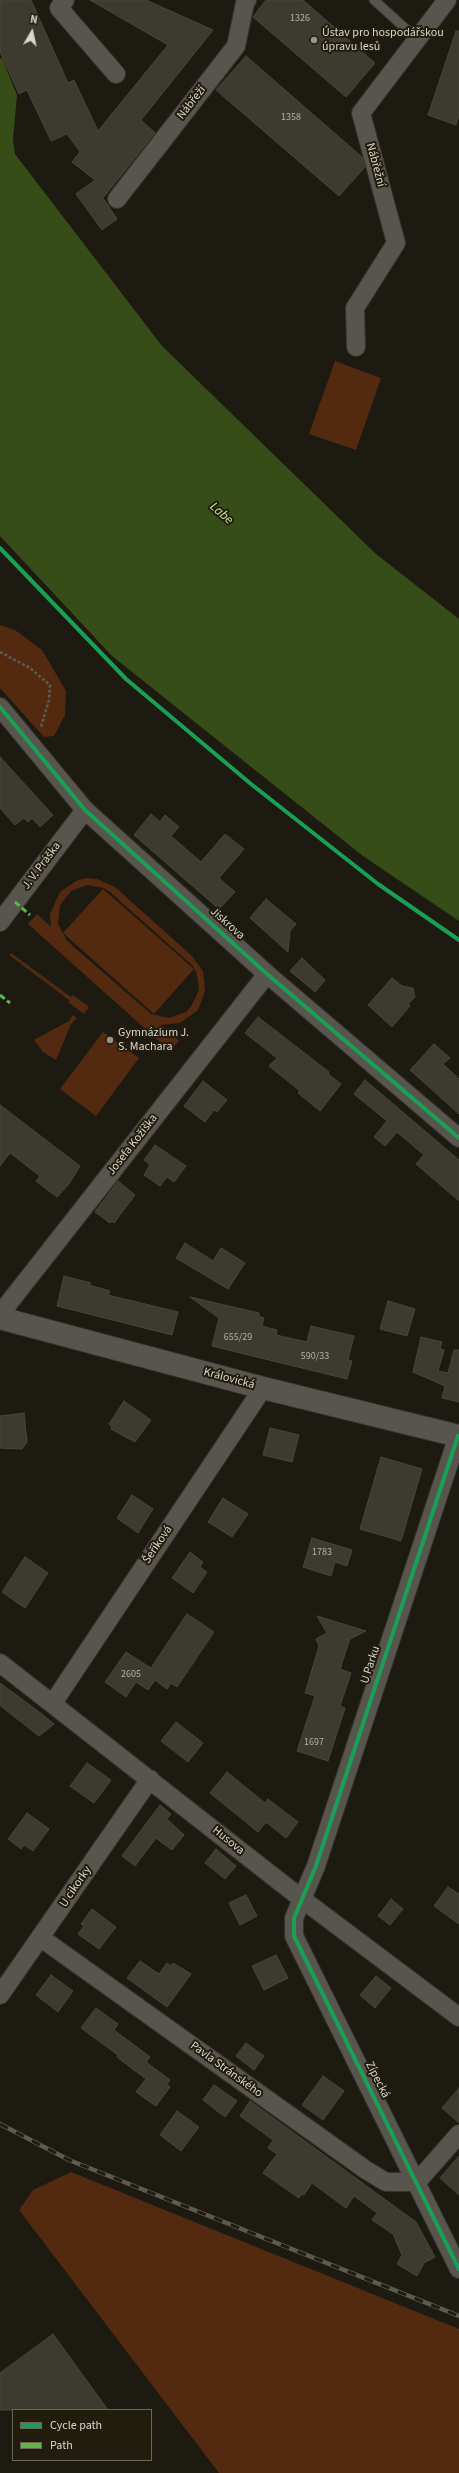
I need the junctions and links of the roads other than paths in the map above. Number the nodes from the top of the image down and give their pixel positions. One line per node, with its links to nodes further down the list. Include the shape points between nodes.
1 (65, 0): 6 (street, via 59,8)
2 (247, 0): 7 (street, Nábřeží, via 236,46)
3 (374, 0): 5 (lane)
4 (447, 0): 5 (street, Nábřežní)
5 (417, 40): 8 (street, Nábřežní, via 361,113 396,243 355,308)
6 (116, 74)
7 (117, 199)
8 (356, 347)
9 (0, 707): 10 (street, Jiskrova)
10 (85, 810): 11 (street, J. V. Práška); 12 (street, Jiskrova)
11 (0, 922)
12 (267, 974): 13 (street, Jiskrova); 14 (street, Josefa Kožíška, via 8,1304)
13 (459, 1138)
14 (2, 1318): 15 (main road, Královická)
15 (263, 1388): 16 (main road, Královická); 18 (street, Šeříková)
16 (458, 1436): 20 (street, U Parku, via 316,1866)
17 (0, 1663): 18 (street, Husova)
18 (53, 1702): 19 (street, Husova)
19 (150, 1779): 20 (street, Husova); 21 (street, U cikorky)
20 (302, 1899): 23 (street, Husova); 25 (street, Zípecká, via 294,1918 294,1936)
21 (41, 1938): 22 (street, U cikorky); 25 (street, Pavla Stránského, via 366,2170 386,2182)
22 (0, 1995)
23 (459, 2017)
24 (459, 2134): 25 (street)
25 (417, 2182): 26 (street, Zípecká)
26 (459, 2269)

